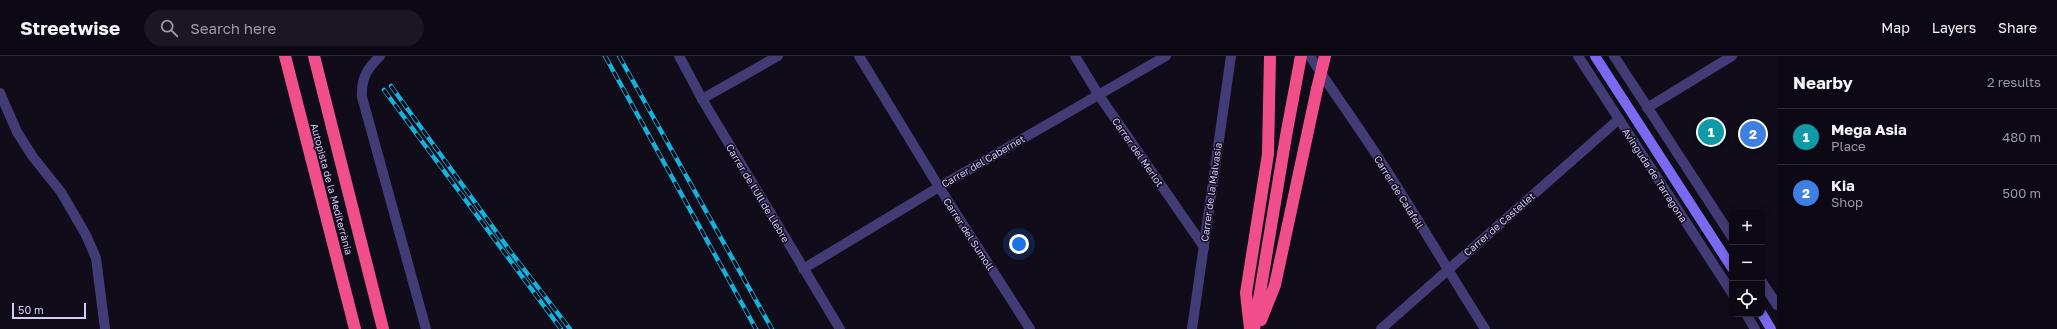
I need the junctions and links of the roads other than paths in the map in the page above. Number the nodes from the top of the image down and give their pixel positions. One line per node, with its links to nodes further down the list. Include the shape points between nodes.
1 (285, 56): 34 (highway, Autopista de la Mediterrània)
2 (314, 56): 35 (highway, Autopista de la Mediterrània)
3 (380, 56): 36 (street, via 364,75 362,97)
4 (679, 56): 19 (street, Carrer de l'Ull de Llebre)
5 (778, 56): 19 (street)
6 (859, 56): 22 (street, Carrer del Sumoll)
7 (1075, 56): 18 (street, Carrer del Merlot)
8 (1166, 56): 18 (street, Carrer del Cabernet)
9 (1231, 56): 24 (street, Carrer de la Malvasia)
10 (1270, 56): 40 (highway, via 1268,154 1246,294)
11 (1325, 56): 42 (highway, bridge, via 1275,285)
12 (1578, 56): 21 (street, Avinguda de Tarragona)
13 (1595, 56): 25 (street, Avinguda de Tarragona)
14 (1614, 56): 20 (street)
15 (1732, 56): 20 (street)
16 (1303, 58): 27 (street, Carrer de Calafell, via 1335,96 1397,186); 41 (highway, via 1286,136)
17 (0, 92): 33 (street, via 17,132 60,192 86,235 96,258)
18 (1098, 94): 22 (street, Carrer del Cabernet); 24 (street, Carrer del Merlot)
19 (702, 100): 26 (street, Carrer de l'Ull de Llebre)
20 (1647, 108): 23 (street)
21 (1619, 119): 27 (street, Carrer de Castellet); 29 (street, Avinguda de Tarragona)
22 (939, 187): 26 (street, Carrer del Cabernet); 38 (street, Carrer del Sumoll)
23 (1729, 231)
24 (1204, 247): 39 (street, Carrer de la Malvasia)
25 (1729, 263)
26 (803, 269): 37 (street, Carrer de l'Ull de Llebre)
27 (1446, 270): 43 (street, Carrer de Castellet); 44 (street, Carrer de Calafell)
28 (1765, 287): 30 (street)
29 (1729, 288)
30 (1777, 305)
31 (1748, 317): 45 (street)
32 (1764, 317): 46 (street)
33 (105, 329)
34 (355, 329)
35 (383, 329)
36 (426, 329)
37 (840, 329)
38 (1030, 329)
39 (1192, 329)
40 (1250, 329)
41 (1254, 329)
42 (1257, 329)
43 (1380, 329)
44 (1485, 329)
45 (1755, 329)
46 (1771, 329)

